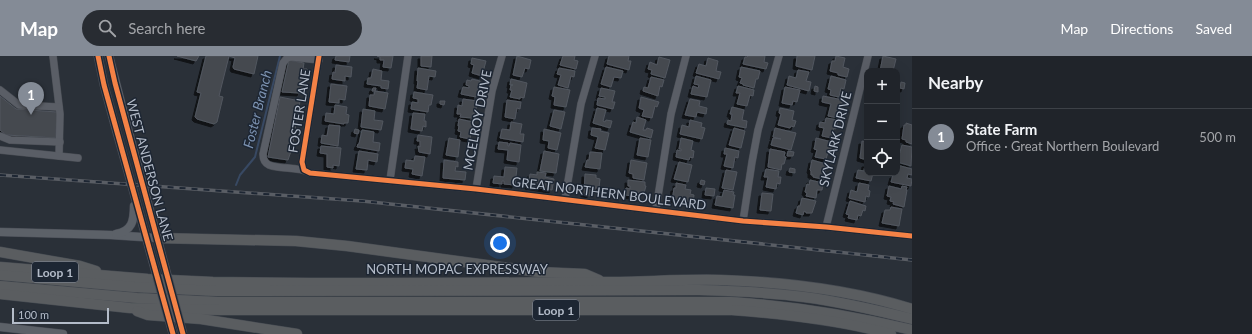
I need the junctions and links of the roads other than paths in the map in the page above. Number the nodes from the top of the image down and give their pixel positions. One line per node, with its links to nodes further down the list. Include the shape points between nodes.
1 (53, 56): 12 (street)
2 (98, 56): 21 (main road, WEST ANDERSON LANE, bridge)
3 (109, 56): 30 (main road, WEST ANDERSON LANE, bridge)
4 (408, 56): 19 (street)
5 (502, 56): 20 (street, MCELROY DRIVE, via 492,91)
6 (595, 56): 22 (street, via 581,104)
7 (686, 56): 23 (street, via 671,114)
8 (779, 56): 24 (street, via 758,130)
9 (868, 56): 25 (street, SKYLARK DRIVE)
10 (319, 58): 18 (street, FOSTER LANE, via 302,162); 18 (street, GREAT NORTHERN BOULEVARD, via 291,57 283,63 263,154 264,161 270,166)
11 (0, 90): 12 (street, via 19,105)
12 (59, 106): 14 (street)
13 (0, 136): 14 (street, via 10,140)
14 (60, 142): 16 (street)
15 (0, 150): 16 (street)
16 (59, 156): 17 (street)
17 (78, 158)
18 (304, 170): 19 (street, GREAT NORTHERN BOULEVARD, via 310,173)
19 (390, 180): 20 (street, GREAT NORTHERN BOULEVARD)
20 (476, 189): 22 (street, GREAT NORTHERN BOULEVARD)
21 (135, 197): 27 (main road, via 132,223 123,233); 29 (main road, WEST ANDERSON LANE)
22 (565, 199): 23 (street, GREAT NORTHERN BOULEVARD)
23 (656, 210): 24 (street, GREAT NORTHERN BOULEVARD)
24 (743, 221): 25 (street, GREAT NORTHERN BOULEVARD)
25 (826, 227): 28 (street, GREAT NORTHERN BOULEVARD)
26 (0, 232): 27 (main road)
27 (111, 235): 29 (main road)
28 (912, 236)
29 (146, 237): 30 (main road); 46 (main road, WEST ANDERSON LANE, bridge)
30 (158, 243): 35 (highway, via 268,239 304,242 539,272 585,274); 47 (main road, WEST ANDERSON LANE, bridge)
31 (0, 252): 34 (highway, via 80,266)
32 (0, 267): 34 (highway, NORTH MOPAC EXPRESSWAY / Loop 1)
33 (0, 275): 42 (highway, via 134,287 216,291 731,291 803,297)
34 (110, 276): 35 (highway, NORTH MOPAC EXPRESSWAY / Loop 1, via 213,282)
35 (605, 282): 38 (highway, NORTH MOPAC EXPRESSWAY / Loop 1, via 744,281 803,286)
36 (0, 286): 44 (highway, via 218,302 731,302 835,313)
37 (0, 294): 40 (highway, Loop 1)
38 (893, 303): 39 (highway); 41 (highway, NORTH MOPAC EXPRESSWAY / Loop 1)
39 (912, 305)
40 (130, 308): 48 (highway, via 148,315 201,319); 49 (highway, Loop 1, via 256,311 732,310 798,316)
41 (912, 309)
42 (912, 319)
43 (0, 327): 45 (main road)
44 (912, 330)
45 (63, 334)
46 (172, 334)
47 (183, 334)
48 (297, 334)
49 (891, 334)

